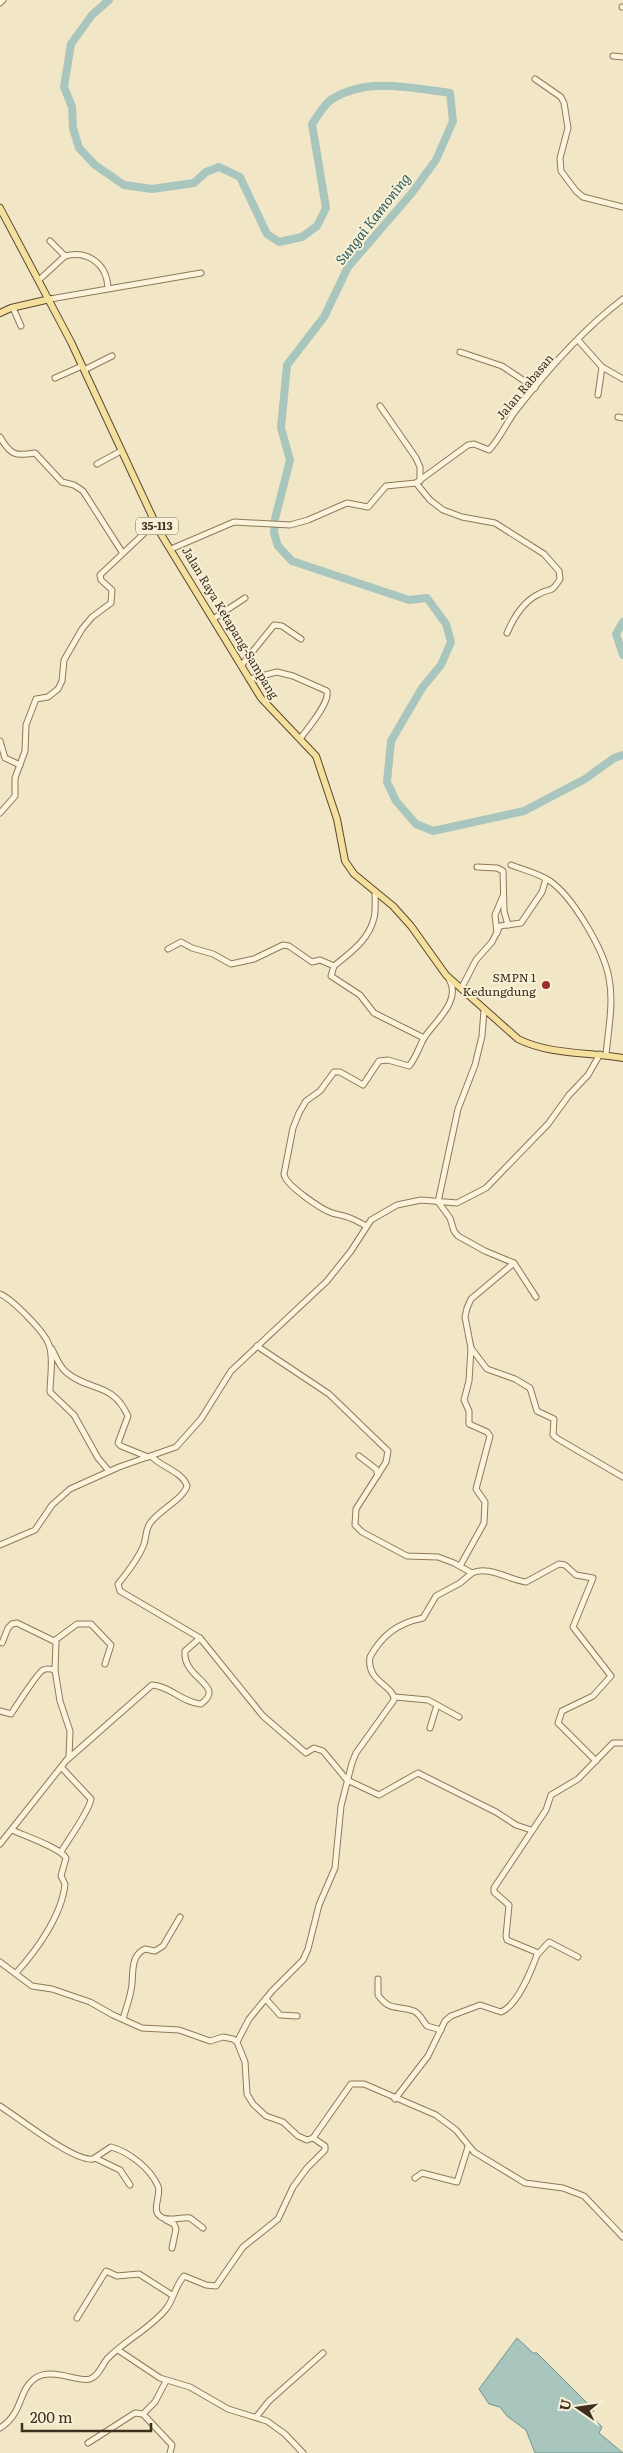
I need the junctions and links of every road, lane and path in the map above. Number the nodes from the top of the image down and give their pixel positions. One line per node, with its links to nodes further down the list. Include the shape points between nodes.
1 (3, 0): 2 (street)
2 (0, 3)
3 (613, 56): 4 (street)
4 (623, 57)
5 (535, 79): 6 (street, via 561,97 564,103 568,128 560,158 562,171 583,197)
6 (623, 207)
7 (0, 208): 11 (main road, Jalan Raya Ketapang-Sampang / 35-113)
8 (50, 241): 9 (street)
9 (65, 256): 11 (street); 12 (street, via 84,256 95,261 106,275)
10 (201, 273): 12 (street)
11 (40, 279): 13 (main road, Jalan Raya Ketapang-Sampang / 35-113)
12 (108, 288): 13 (street)
13 (50, 299): 15 (main road); 22 (main road, Jalan Raya Ketapang-Sampang / 35-113)
14 (623, 299): 18 (street, Jalan Rabasan)
15 (12, 308): 16 (main road); 17 (street)
16 (0, 313)
17 (21, 326)
18 (578, 340): 21 (street); 25 (street, Jalan Rabasan)
19 (460, 352): 25 (street, via 502,366)
20 (112, 356): 22 (street)
21 (602, 367): 24 (street); 26 (street)
22 (83, 368): 23 (street); 29 (main road, Jalan Raya Ketapang-Sampang / 35-113)
23 (55, 378)
24 (623, 379)
25 (535, 388): 31 (street, Jalan Rabasan, via 514,412 490,449 468,445)
26 (598, 396)
27 (380, 406): 31 (street, via 416,458 420,467)
28 (0, 437): 34 (street, via 13,453 24,456 35,453 63,483 82,491 95,506)
29 (121, 451): 30 (street); 32 (main road, Jalan Raya Ketapang-Sampang / 35-113)
30 (97, 464)
31 (418, 482): 33 (street, via 386,486 368,506 347,503 302,522 230,523); 37 (street, via 430,500 443,510 498,525 548,556 560,573 560,579 551,590 538,594 516,616)
32 (155, 523): 33 (main road, Jalan Raya Ketapang-Sampang / 35-113); 34 (street)
33 (171, 549): 36 (main road, Jalan Raya Ketapang-Sampang / 35-113)
34 (122, 552): 43 (street, via 100,577 112,590 110,605 92,617 82,629 64,660 58,689 33,703)
35 (245, 598): 36 (street)
36 (213, 619): 39 (main road, Jalan Raya Ketapang-Sampang / 35-113)
37 (507, 633)
38 (301, 639): 39 (street, via 282,626 274,625)
39 (241, 666): 40 (main road, Jalan Raya Ketapang-Sampang / 35-113)
40 (249, 679): 41 (main road, Jalan Raya Ketapang-Sampang / 35-113, via 267,706); 41 (street, via 280,672 328,691 323,707)
41 (300, 739): 48 (main road, Jalan Raya Ketapang-Sampang / 35-113, via 318,761 339,826 342,852 354,874)
42 (0, 741): 43 (street, via 6,760)
43 (20, 765): 44 (street, via 15,778 16,796)
44 (0, 813)
45 (511, 866): 47 (street)
46 (477, 867): 49 (street, via 502,870)
47 (546, 879): 50 (street, via 542,892 521,923); 58 (street, via 566,896 583,921 606,968 610,986)
48 (375, 891): 53 (street, via 375,916 371,927 362,942); 54 (main road, Jalan Raya Ketapang-Sampang / 35-113, via 393,906)
49 (503, 896): 50 (street); 51 (street, via 495,915)
50 (508, 925): 51 (street, via 500,926)
51 (497, 933): 55 (street, via 476,960)
52 (168, 949): 53 (street, via 181,942 231,964 254,959 283,945 312,962 320,960)
53 (334, 966): 57 (street, via 331,976 360,995 374,1012)
54 (446, 974): 55 (main road, Jalan Raya Ketapang-Sampang / 35-113); 57 (street, via 453,989 451,1002)
55 (461, 989): 56 (main road, Jalan Raya Ketapang-Sampang / 35-113)
56 (484, 1010): 58 (main road, Jalan Raya Ketapang-Sampang / 35-113, via 530,1045); 60 (street, via 482,1036 458,1109)
57 (424, 1038): 61 (street, via 409,1066 379,1061 363,1086 340,1072 334,1072 320,1091 306,1101 293,1128 284,1174 286,1180 331,1212 348,1216)
58 (603, 1055): 59 (main road, Jalan Raya Ketapang-Sampang / 35-113); 60 (street, via 548,1124 482,1191 457,1203)
59 (623, 1058)
60 (439, 1203): 61 (street, via 420,1200 398,1205 379,1213); 62 (street, via 458,1236)
61 (366, 1226): 66 (street, via 328,1281)
62 (514, 1263): 64 (street); 67 (street, via 471,1299 465,1316)
63 (0, 1294): 65 (street, via 44,1335)
64 (536, 1297)
65 (49, 1345): 69 (street, via 67,1374 116,1397 128,1416 118,1442 120,1446); 70 (street, via 50,1392 74,1415)
66 (257, 1346): 69 (street, via 231,1371 188,1435 176,1447); 71 (street, via 319,1386 388,1451)
67 (471, 1348): 72 (street, via 487,1369 530,1388 537,1411 554,1419 553,1434 558,1439); 74 (street, via 469,1382 464,1400 469,1411 469,1424 490,1436 476,1489 486,1502 484,1523)
68 (359, 1456): 71 (street, via 378,1470)
69 (150, 1457): 70 (street); 76 (street, via 183,1478 187,1486 148,1526 144,1544 117,1588)
70 (109, 1471): 73 (street, via 63,1493 35,1530)
71 (378, 1476): 74 (street, via 356,1509 355,1525 406,1556 438,1557)
72 (623, 1477)
73 (0, 1546)
74 (460, 1566): 75 (street)
75 (472, 1573): 81 (street, via 436,1596 423,1618 400,1624 372,1654 369,1662 373,1676); 88 (street, via 490,1572 526,1582 559,1564 576,1575 593,1578 573,1627 611,1676 593,1696 562,1712 558,1723)
76 (200, 1638): 87 (street, via 185,1651 186,1660 195,1676 210,1688 209,1698 195,1704 152,1685); 90 (street, via 279,1732 306,1753 314,1748 323,1751)
77 (54, 1640): 78 (street, via 17,1623 8,1628); 79 (street, via 77,1624 91,1624 111,1645); 80 (street, via 57,1644)
78 (2, 1643)
79 (105, 1664)
80 (55, 1670): 83 (street, via 44,1669 39,1673 11,1714); 87 (street, via 60,1701 70,1731)
81 (395, 1697): 82 (street, via 426,1699); 90 (street, via 356,1753)
82 (438, 1705): 84 (street); 85 (street)
83 (0, 1711)
84 (459, 1717)
85 (430, 1728)
86 (623, 1743): 88 (street, via 613,1743)
87 (68, 1760): 89 (street)
88 (596, 1761): 92 (street, via 578,1779 551,1795 546,1810)
89 (62, 1768): 91 (street); 94 (street, via 91,1799 88,1811)
90 (347, 1780): 92 (street, via 379,1795 418,1773); 101 (street, via 335,1868 319,1905 308,1949 303,1960)
91 (12, 1830): 93 (street); 94 (street)
92 (531, 1830): 96 (street, via 494,1892 508,1905 507,1940)
93 (0, 1844)
94 (61, 1852): 99 (street, via 66,1858 60,1876 65,1884 63,1898 43,1940)
95 (180, 1917): 103 (street, via 163,1946 155,1951 145,1949 138,1953)
96 (537, 1955): 97 (street, via 549,1942); 104 (street, via 530,1973 506,2010 501,2012 487,2006 472,2006 451,2016)
97 (578, 1957)
98 (0, 1962): 99 (street)
99 (16, 1973): 103 (street, via 32,1986 90,2002)
100 (378, 1979): 104 (street, via 378,1995 387,2005 414,2011 427,2026)
101 (266, 1999): 102 (street, via 280,2015); 105 (street, via 249,2019)
102 (297, 2016)
103 (123, 2019): 105 (street, via 147,2029 171,2028 205,2040 223,2037)
104 (441, 2030): 106 (street, via 428,2056)
105 (237, 2042): 108 (street, via 245,2062 247,2094 253,2104 266,2116 283,2122 298,2136 307,2140)
106 (396, 2099): 108 (street, via 364,2084 352,2084); 109 (street, via 436,2115 456,2130)
107 (0, 2106): 110 (street, via 60,2147 82,2158)
108 (313, 2138): 117 (street, via 326,2149 293,2187 278,2220 243,2247 216,2286 184,2276)
109 (468, 2147): 111 (street, via 457,2182 422,2173); 115 (street, via 529,2185 563,2188 584,2196)
110 (95, 2158): 112 (street, via 120,2170); 113 (street, via 111,2147 137,2161 157,2185 156,2208)
111 (415, 2178)
112 (130, 2185)
113 (164, 2218): 114 (street, via 190,2218); 116 (street, via 176,2229)
114 (203, 2228)
115 (623, 2237)
116 (172, 2248)
117 (172, 2295): 118 (street, via 138,2274 117,2276 106,2271); 119 (street, via 164,2311)
118 (77, 2318)
119 (118, 2350): 121 (street); 124 (street, via 91,2379 62,2374 38,2376 28,2385 14,2415)
120 (323, 2353): 123 (street, via 269,2401)
121 (166, 2381): 122 (street, via 155,2402); 123 (street, via 190,2388 232,2411)
122 (143, 2414): 125 (street, via 136,2413); 126 (street, via 172,2445)
123 (257, 2416): 127 (street, via 280,2430)
124 (0, 2428)
125 (88, 2443)
126 (170, 2453)
127 (303, 2453)

